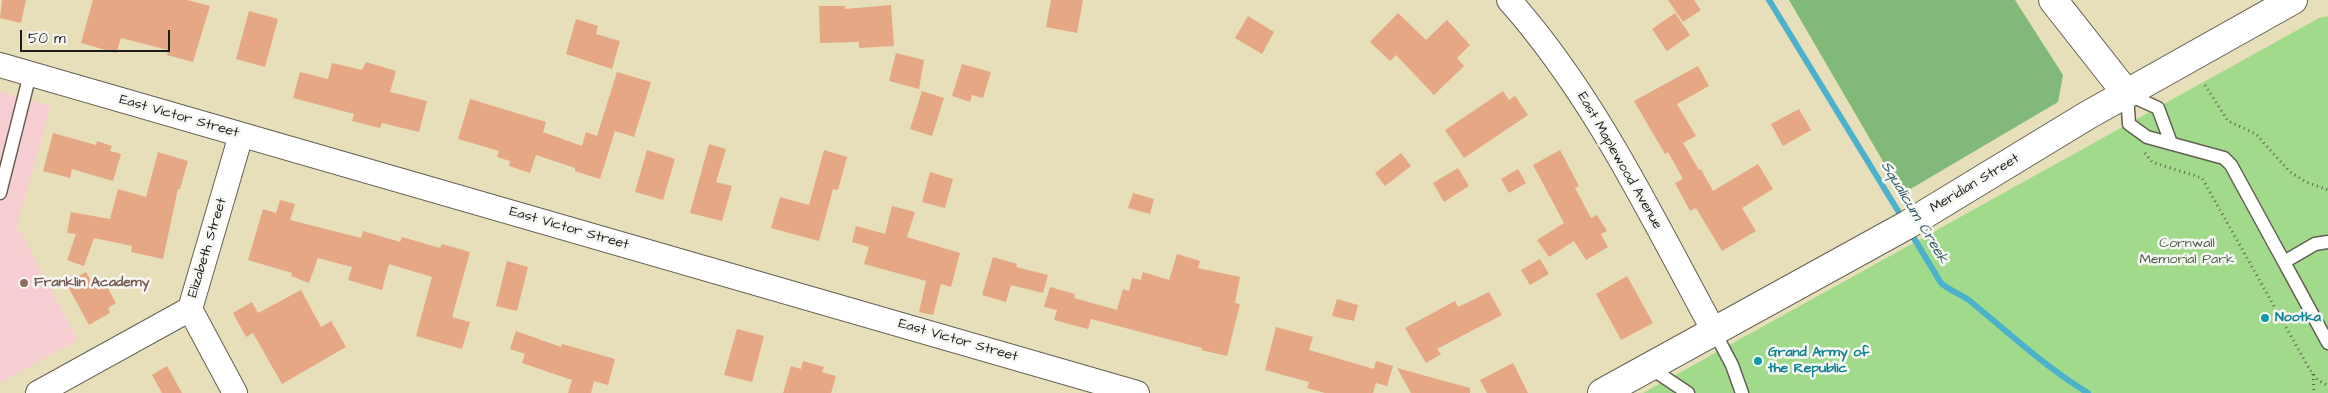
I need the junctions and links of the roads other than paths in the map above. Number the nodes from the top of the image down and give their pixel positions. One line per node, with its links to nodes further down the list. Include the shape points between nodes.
1 (1510, 0): 13 (street, East Maplewood Avenue, via 1534,27 1587,101)
2 (2053, 0): 6 (main road)
3 (2293, 0): 6 (main road, Meridian Street)
4 (0, 66): 5 (street, East Victor Street)
5 (30, 74): 7 (street, East Victor Street); 9 (lane)
6 (2127, 94): 8 (lane, via 2158,108); 8 (lane, via 2129,124 2148,137); 13 (main road, Meridian Street, via 1907,225)
7 (241, 135): 12 (street, Elizabeth Street); 18 (street, East Victor Street)
8 (2172, 143): 11 (lane, via 2224,158 2231,165)
9 (0, 193)
10 (2328, 242): 11 (lane, via 2315,244)
11 (2284, 262): 14 (lane)
12 (190, 309): 16 (street, Elizabeth Street); 17 (street)
13 (1714, 331): 15 (main road, Meridian Street); 21 (lane)
14 (2328, 343)
15 (1649, 367): 19 (main road, Meridian Street); 20 (lane)
16 (38, 393)
17 (235, 393)
18 (1137, 393)
19 (1602, 393)
20 (1688, 393)
21 (1742, 393)

